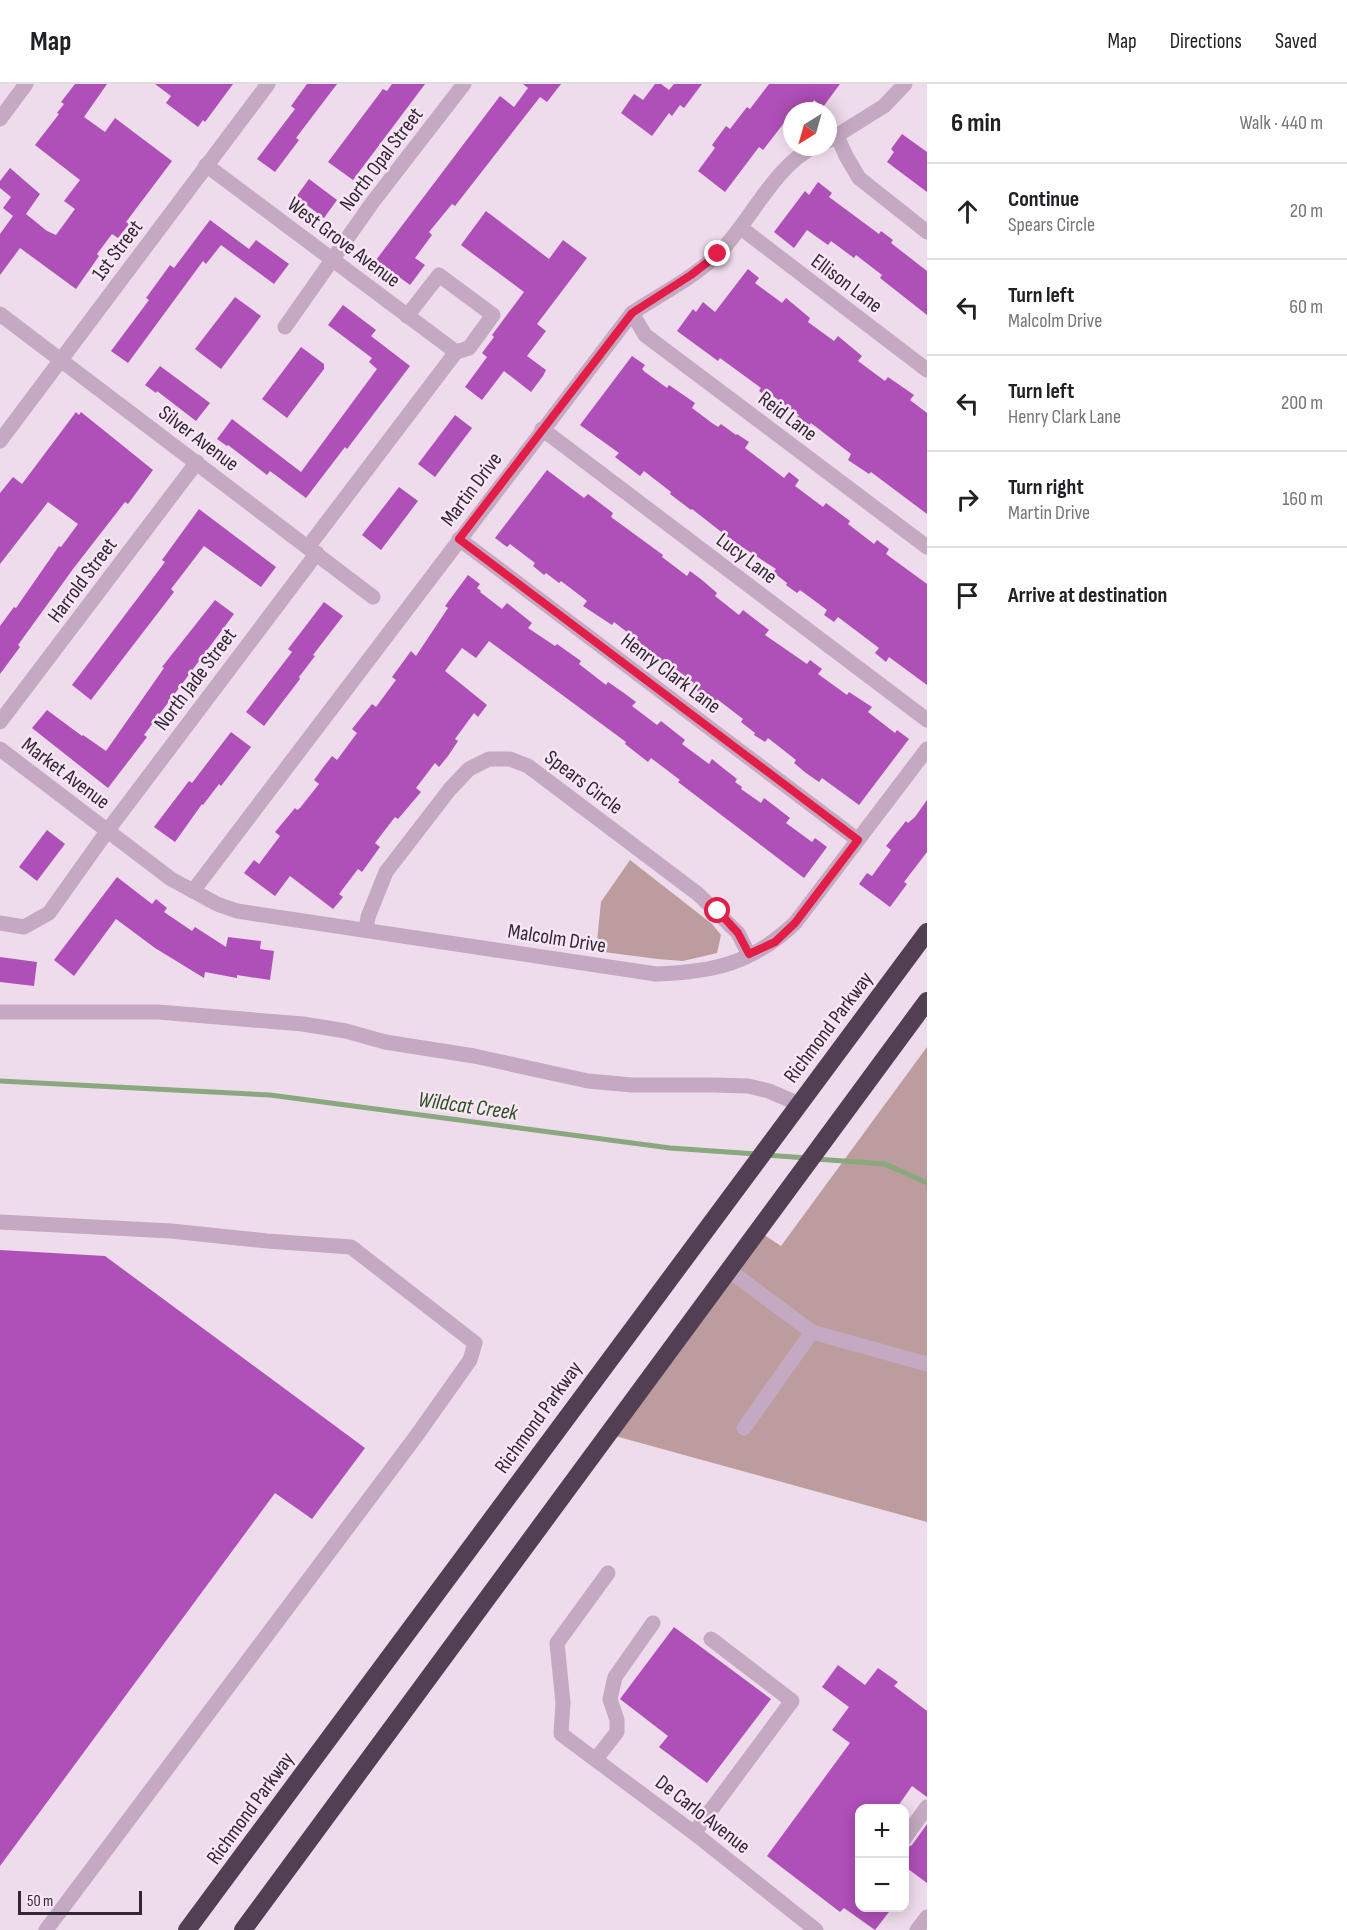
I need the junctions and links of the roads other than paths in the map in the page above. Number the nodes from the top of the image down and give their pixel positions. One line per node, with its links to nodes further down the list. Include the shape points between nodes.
1 (26, 84): 5 (street)
2 (268, 84): 9 (street, 1st Street)
3 (464, 84): 12 (street, North Opal Street)
4 (905, 84): 6 (street, via 884,106)
5 (0, 119)
6 (837, 135)
7 (837, 144): 11 (street, via 859,178)
8 (798, 156): 10 (street, Martin Drive)
9 (206, 165): 12 (street, West Grove Avenue); 18 (street, 1st Street)
10 (741, 228): 13 (street, Martin Drive, via 718,254); 19 (street, Ellison Lane)
11 (927, 232)
12 (332, 260): 15 (street, West Grove Avenue); 16 (street, North Opal Street)
13 (632, 313): 20 (street, Martin Drive); 24 (street, Reid Lane, via 645,335)
14 (0, 314): 18 (street, Silver Avenue)
15 (407, 315): 17 (street, West Grove Avenue); 17 (street, North Jade Street, via 439,275 493,315 469,348)
16 (285, 327)
17 (456, 352): 25 (street, North Jade Street)
18 (61, 360): 21 (street, 1st Street); 22 (street, Silver Avenue)
19 (927, 370)
20 (542, 429): 23 (street, Martin Drive); 27 (street, Lucy Lane)
21 (0, 441)
22 (197, 462): 25 (street, Silver Avenue); 28 (street, Harrold Street)
23 (459, 539): 32 (street, Henry Clark Lane); 33 (street, Martin Drive)
24 (927, 547)
25 (312, 550): 26 (street, Silver Avenue); 31 (street, North Jade Street)
26 (373, 597)
27 (927, 720)
28 (0, 722)
29 (0, 749): 31 (street, Market Avenue)
30 (927, 749): 32 (street, Malcolm Drive)
31 (108, 830): 33 (street, Malcolm Drive, via 171,879); 34 (street, North Jade Street, via 49,913 24,927)
32 (858, 840): 37 (street, Malcolm Drive, via 795,923 775,942)
33 (193, 891): 35 (street, Malcolm Drive, via 237,911)
34 (0, 923)
35 (366, 930): 37 (street, Malcolm Drive, via 656,974 695,972 729,964); 37 (street, Spears Circle, via 386,872 450,789 470,769 489,759 510,759 528,766 698,894 738,933)
36 (927, 932): 40 (highway, Richmond Parkway)
37 (749, 954)
38 (927, 1001): 42 (highway)
39 (0, 1012): 40 (street, via 158,1012 303,1024 588,1082 748,1086 769,1091)
40 (796, 1107): 55 (highway, Richmond Parkway)
41 (0, 1222): 54 (street, via 171,1231 351,1247 475,1343 470,1360 417,1435)
42 (730, 1271): 43 (street); 56 (highway)
43 (812, 1332): 44 (street); 45 (street)
44 (927, 1364)
45 (744, 1428)
46 (608, 1573): 49 (street, De Carlo Avenue, via 556,1643 561,1734)
47 (653, 1623): 49 (street, via 615,1677 610,1699 617,1720 616,1732)
48 (711, 1639): 52 (street, via 792,1701)
49 (596, 1759): 52 (street, De Carlo Avenue)
50 (927, 1807): 51 (street)
51 (909, 1832)
52 (694, 1833): 57 (street, De Carlo Avenue)
53 (927, 1917): 58 (street)
54 (46, 1930)
55 (187, 1930)
56 (243, 1930)
57 (816, 1930)
58 (917, 1930)

